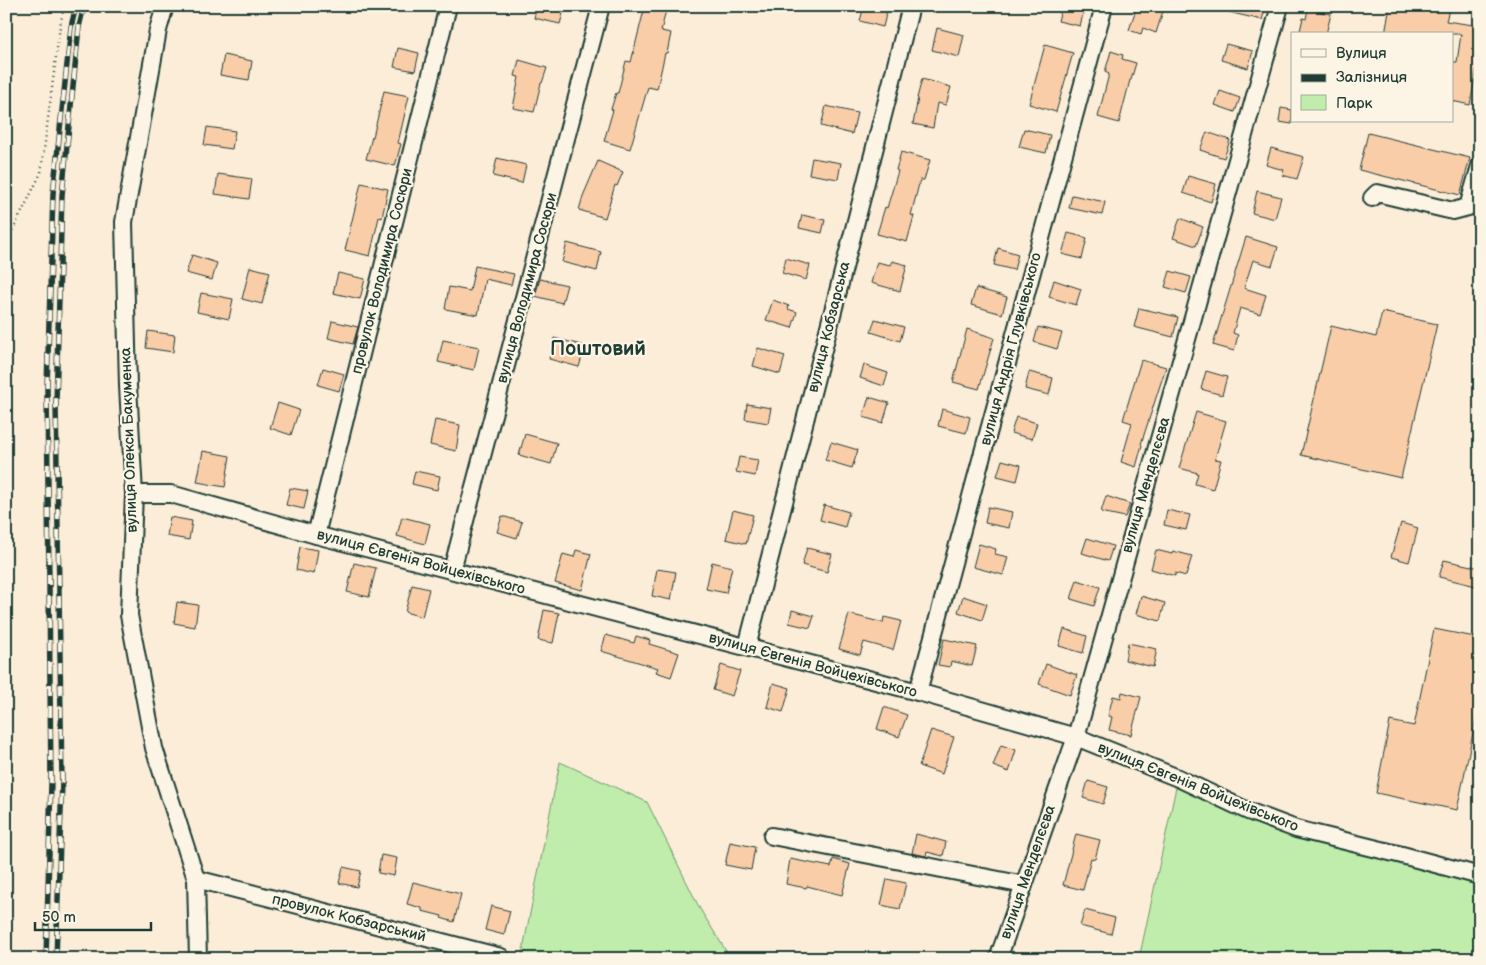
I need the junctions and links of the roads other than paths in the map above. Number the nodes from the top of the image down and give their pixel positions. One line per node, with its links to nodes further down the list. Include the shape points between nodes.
1 (165, 6): 9 (street, вулиця Олекси Бакуменка, via 124,222)
2 (448, 6): 10 (street, провулок Володимира Сосюри)
3 (601, 6): 11 (street, вулиця Володимира Сосюри)
4 (911, 6): 12 (street, вулиця Кобзарська)
5 (1104, 6): 13 (street, вулиця Андрія Глувківського)
6 (1280, 6): 14 (street, вулиця Менделєєва)
7 (1480, 166): 8 (street, via 1468,206 1453,211 1377,193)
8 (1372, 198)
9 (134, 494): 10 (street, вулиця Євгенія Войцехівського, via 171,494); 17 (street, вулиця Олекси Бакуменка, via 129,615 154,748)
10 (316, 535): 11 (street, вулиця Євгенія Войцехівського)
11 (452, 570): 12 (street, вулиця Євгенія Войцехівського)
12 (747, 647): 13 (street, вулиця Євгенія Войцехівського)
13 (918, 692): 14 (street, вулиця Євгенія Войцехівського)
14 (1076, 737): 16 (street, вулиця Євгенія Войцехівського, via 1296,829); 18 (street, вулиця Менделєєва)
15 (772, 836): 18 (street)
16 (1480, 876)
17 (196, 879): 19 (street, вулиця Олекси Бакуменка); 20 (street, провулок Кобзарський)
18 (1024, 884): 21 (street, вулиця Менделєєва)
19 (198, 959)
20 (500, 959)
21 (998, 959)

